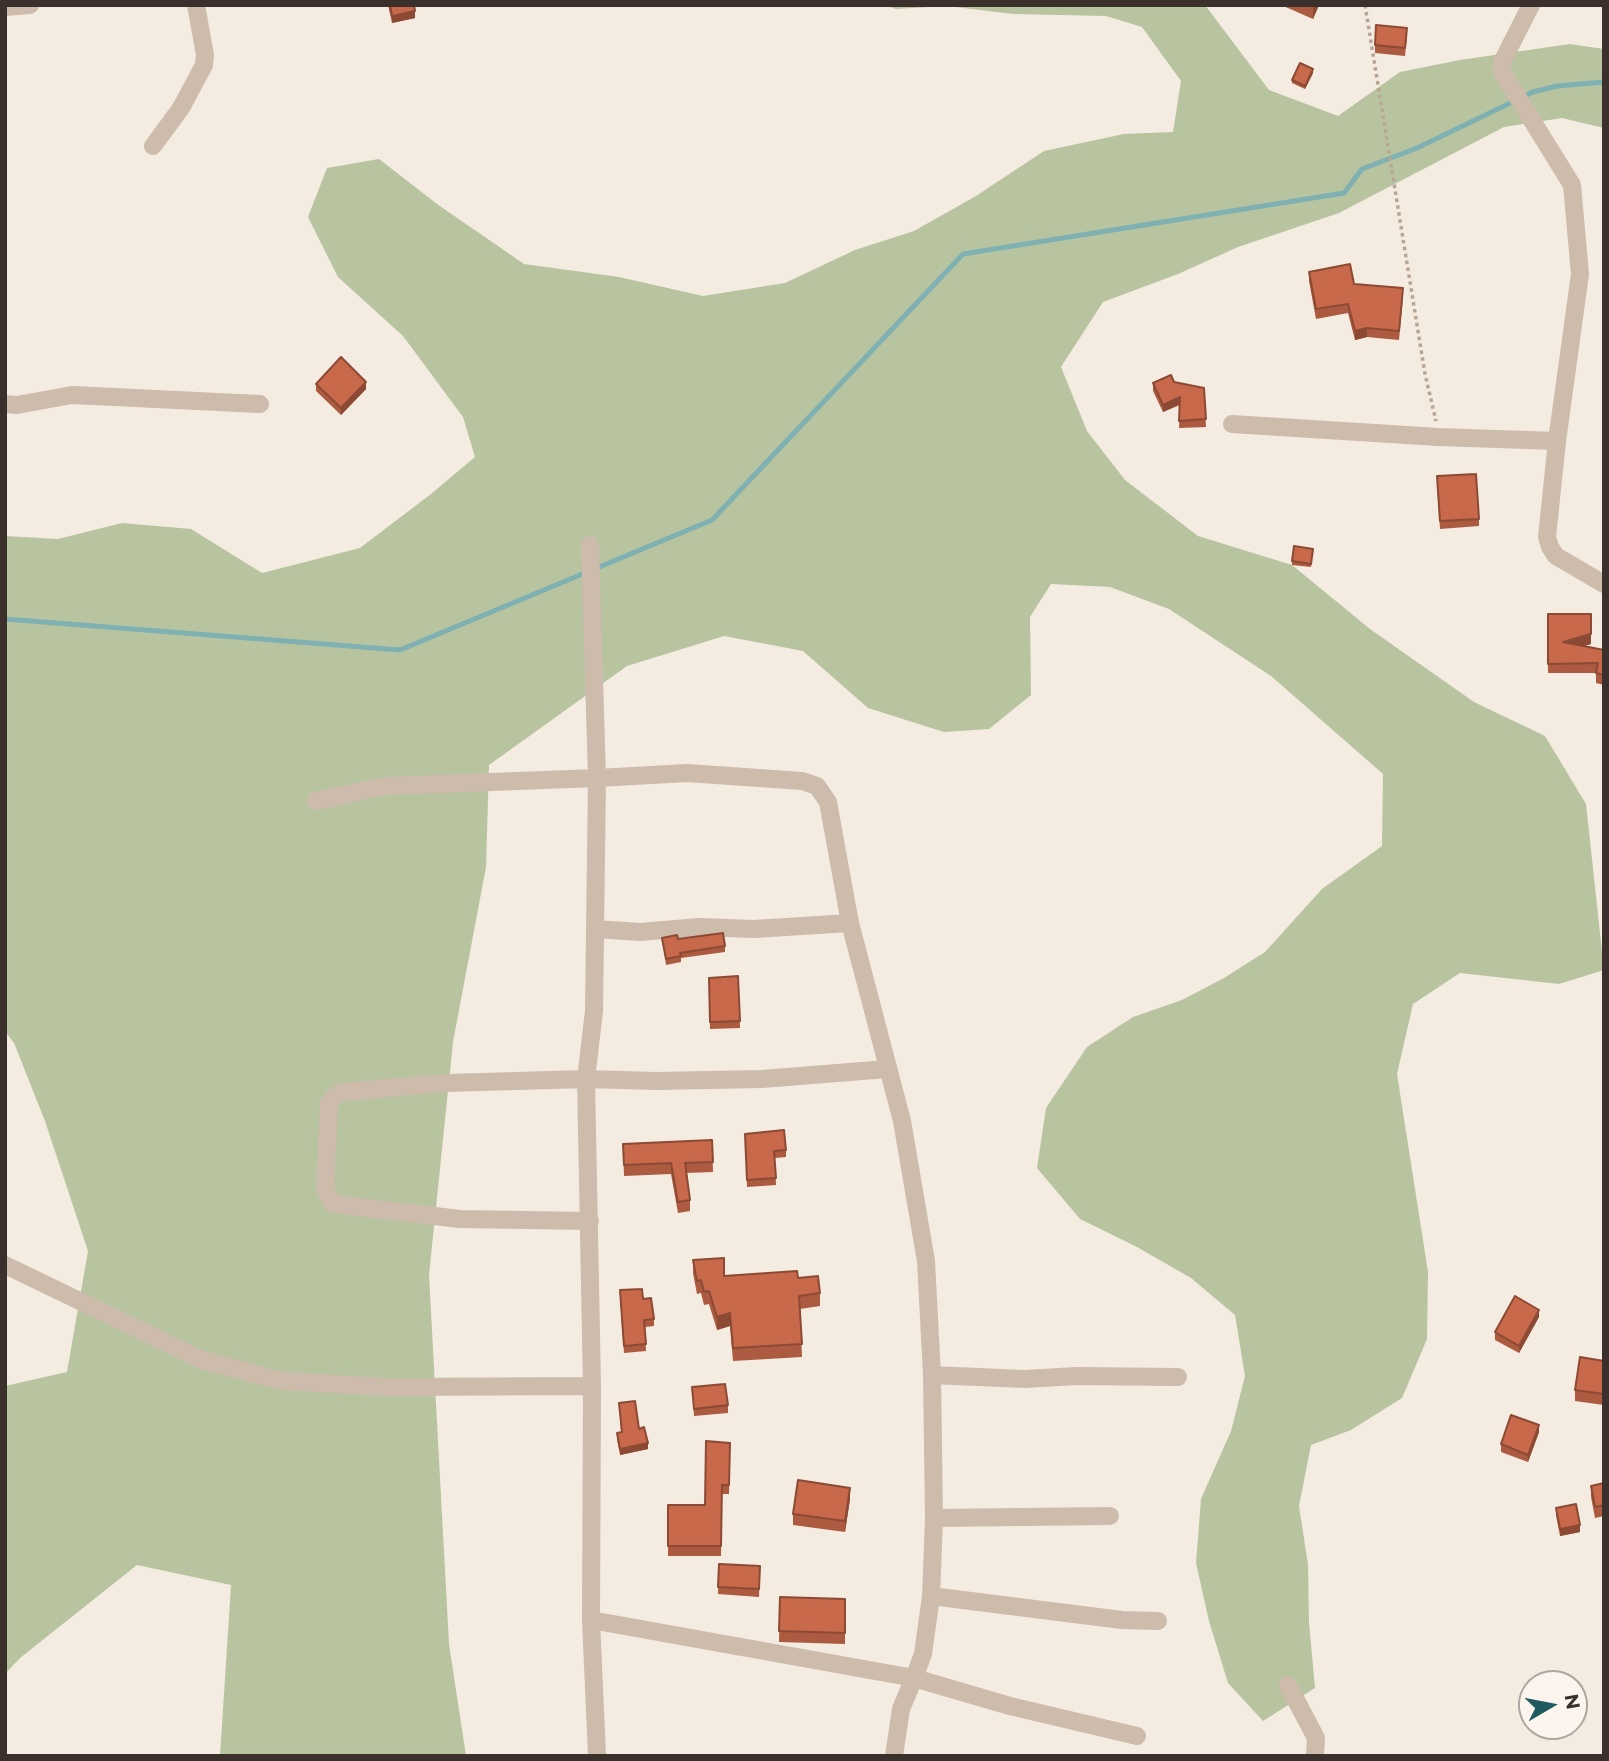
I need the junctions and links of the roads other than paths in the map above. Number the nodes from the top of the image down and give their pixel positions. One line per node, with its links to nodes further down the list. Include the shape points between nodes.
1 (30, 5): 4 (street)
2 (196, 5): 5 (street, via 204,65 181,108)
3 (1531, 5): 9 (street, via 1502,62 1502,72 1572,185 1580,274)
4 (5, 7)
5 (153, 145)
6 (5, 404): 7 (street, via 72,396)
7 (260, 404)
8 (1232, 424): 9 (street)
9 (1557, 441): 11 (street, via 1547,537 1550,547 1556,556)
10 (590, 545): 12 (street)
11 (1604, 584)
12 (597, 778): 13 (street, via 385,786); 14 (street, via 687,773 817,786 828,802); 15 (street)
13 (316, 801)
14 (850, 923): 15 (street, via 640,932); 16 (street)
15 (595, 929): 17 (street, via 594,1011)
16 (887, 1069): 17 (street, via 762,1079); 20 (street, via 902,1121 926,1261)
17 (586, 1079): 18 (street); 18 (street, via 342,1092 329,1104 325,1189 333,1204 447,1218)
18 (590, 1221): 22 (street)
19 (5, 1265): 22 (street, via 202,1360 282,1381 389,1387)
20 (932, 1376): 21 (street); 24 (street)
21 (1178, 1377)
22 (592, 1386): 26 (street)
23 (1110, 1516): 24 (street)
24 (934, 1518): 25 (street)
25 (931, 1596): 27 (street); 28 (street, via 923,1654)
26 (591, 1620): 28 (street); 31 (street)
27 (1158, 1621)
28 (914, 1678): 30 (street); 32 (street, via 901,1709)
29 (1288, 1685): 33 (street, via 1316,1738)
30 (1137, 1736)
31 (597, 1756)
32 (894, 1756)
33 (1315, 1756)

